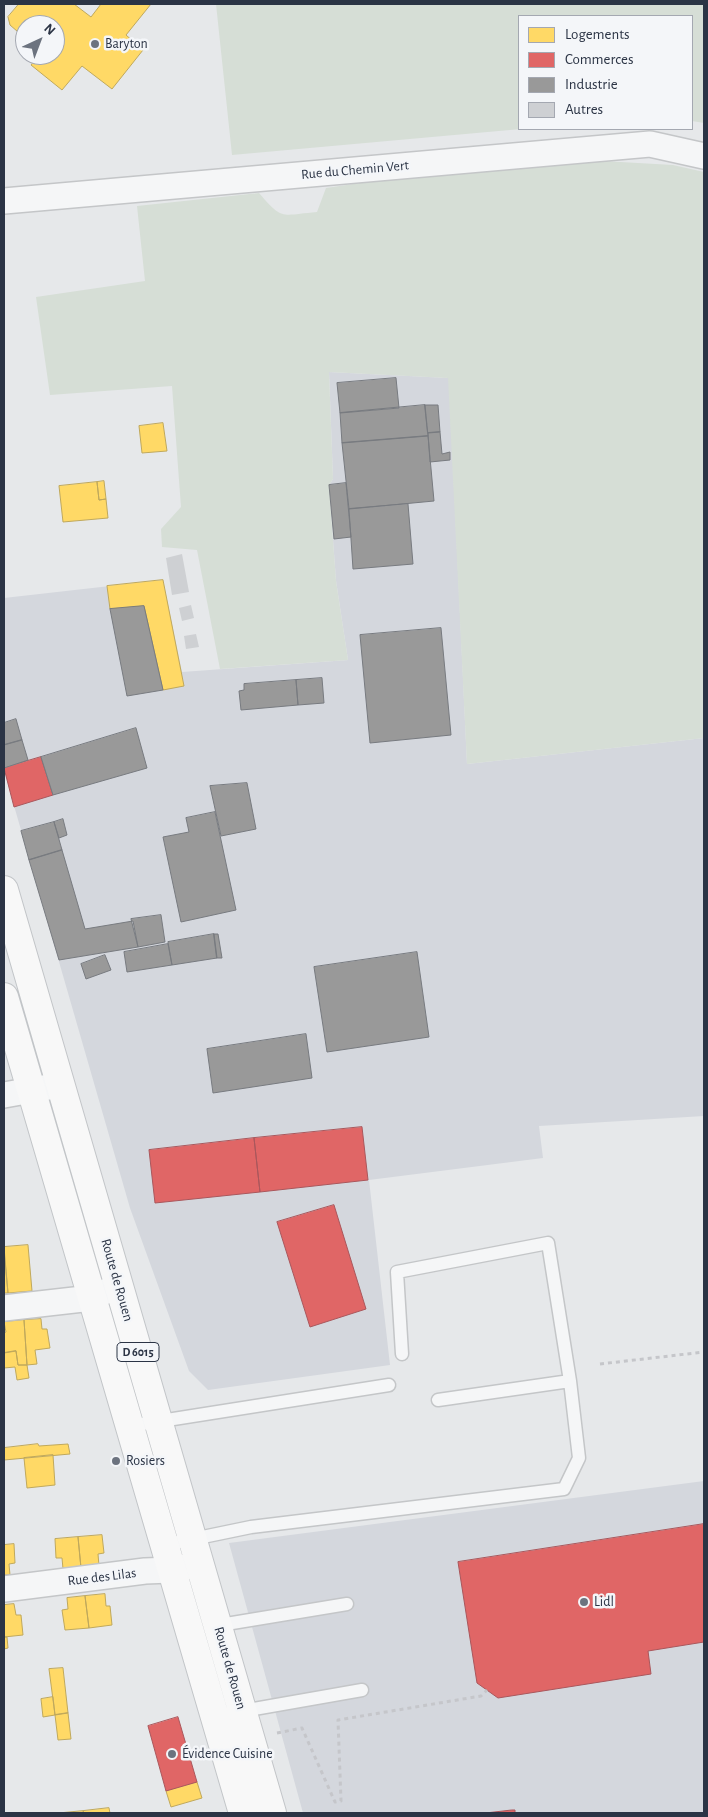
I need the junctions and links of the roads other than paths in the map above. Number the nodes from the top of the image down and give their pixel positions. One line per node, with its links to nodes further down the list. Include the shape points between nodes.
1 (704, 156): 2 (street, Rue du Chemin Vert, via 650,144)
2 (4, 201)
3 (4, 890): 5 (main road, Route de Rouen / D 6015)
4 (4, 996): 6 (main road, Route de Rouen / D 6015)
5 (60, 1085): 6 (street); 8 (main road, Route de Rouen / D 6015)
6 (32, 1092): 7 (street); 9 (main road, Route de Rouen / D 6015)
7 (4, 1096)
8 (119, 1287): 9 (street); 15 (main road, Route de Rouen / D 6015)
9 (93, 1297): 10 (street); 16 (main road, Route de Rouen / D 6015)
10 (4, 1308)
11 (402, 1354): 12 (lane, via 397,1272 548,1243)
12 (570, 1381): 14 (lane); 17 (lane, via 579,1458 564,1489 251,1527)
13 (389, 1385): 15 (lane)
14 (438, 1400)
15 (158, 1421): 16 (lane); 17 (main road, Route de Rouen / D 6015)
16 (129, 1426): 18 (main road, Route de Rouen / D 6015)
17 (192, 1538): 18 (lane); 19 (main road, Route de Rouen / D 6015)
18 (168, 1558): 19 (street, Rue des Lilas); 20 (street, Rue des Lilas, via 145,1571); 23 (main road, Route de Rouen / D 6015)
19 (200, 1564): 22 (main road, Route de Rouen / D 6015)
20 (4, 1589)
21 (348, 1604): 22 (lane)
22 (218, 1626): 23 (lane); 25 (main road, Route de Rouen / D 6015)
23 (189, 1631): 26 (main road, Route de Rouen / D 6015)
24 (362, 1690): 25 (lane)
25 (242, 1711): 26 (lane); 28 (main road, Route de Rouen / D 6015)
26 (214, 1716): 27 (main road, Route de Rouen / D 6015)
27 (243, 1813)
28 (272, 1813)

